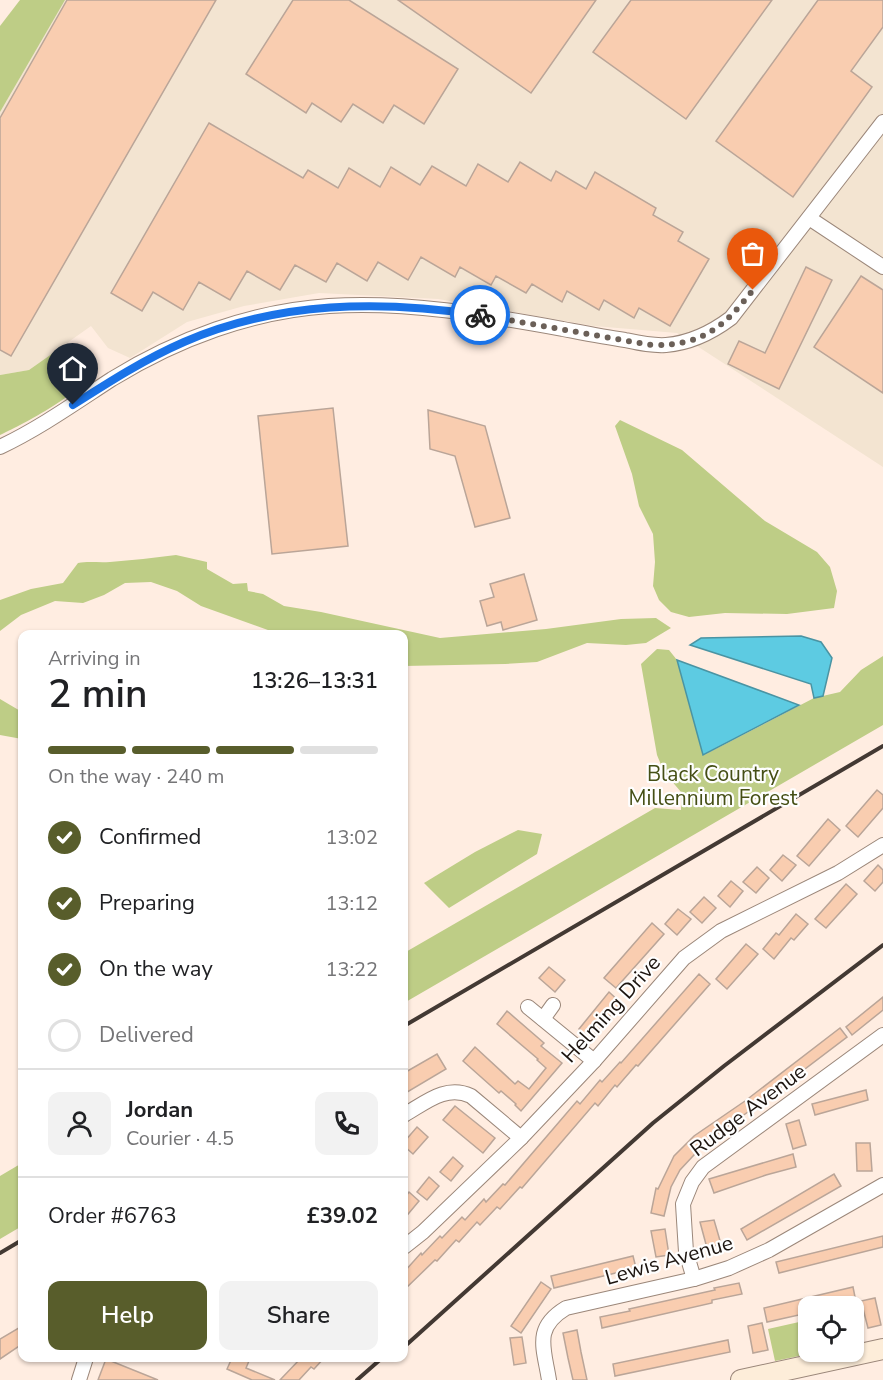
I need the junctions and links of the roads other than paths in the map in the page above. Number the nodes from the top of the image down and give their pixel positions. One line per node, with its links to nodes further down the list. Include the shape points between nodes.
1 (883, 122): 2 (street)
2 (809, 218): 3 (street); 4 (street, via 731,318 698,339 651,345 424,307 329,306 293,310 235,324 169,349)
3 (883, 267)
4 (0, 447)
5 (883, 845): 10 (street, Helming Drive, via 838,873 721,931 684,958)
6 (553, 1005): 8 (street)
7 (528, 1007): 8 (street)
8 (543, 1019): 10 (street)
9 (883, 1035): 15 (street, Rudge Avenue, via 703,1167 683,1204 686,1252)
10 (594, 1060): 12 (street, Helming Drive)
11 (408, 1112): 12 (street, via 444,1092 463,1093)
12 (521, 1138): 14 (street, Helming Drive)
13 (883, 1185): 15 (street, Lewis Avenue, via 769,1250)
14 (408, 1244)
15 (694, 1279): 19 (street, Lewis Avenue, via 566,1308 553,1316 542,1337)
16 (883, 1349): 20 (street)
17 (85, 1362): 18 (street)
18 (79, 1380)
19 (549, 1380)
20 (741, 1380)

